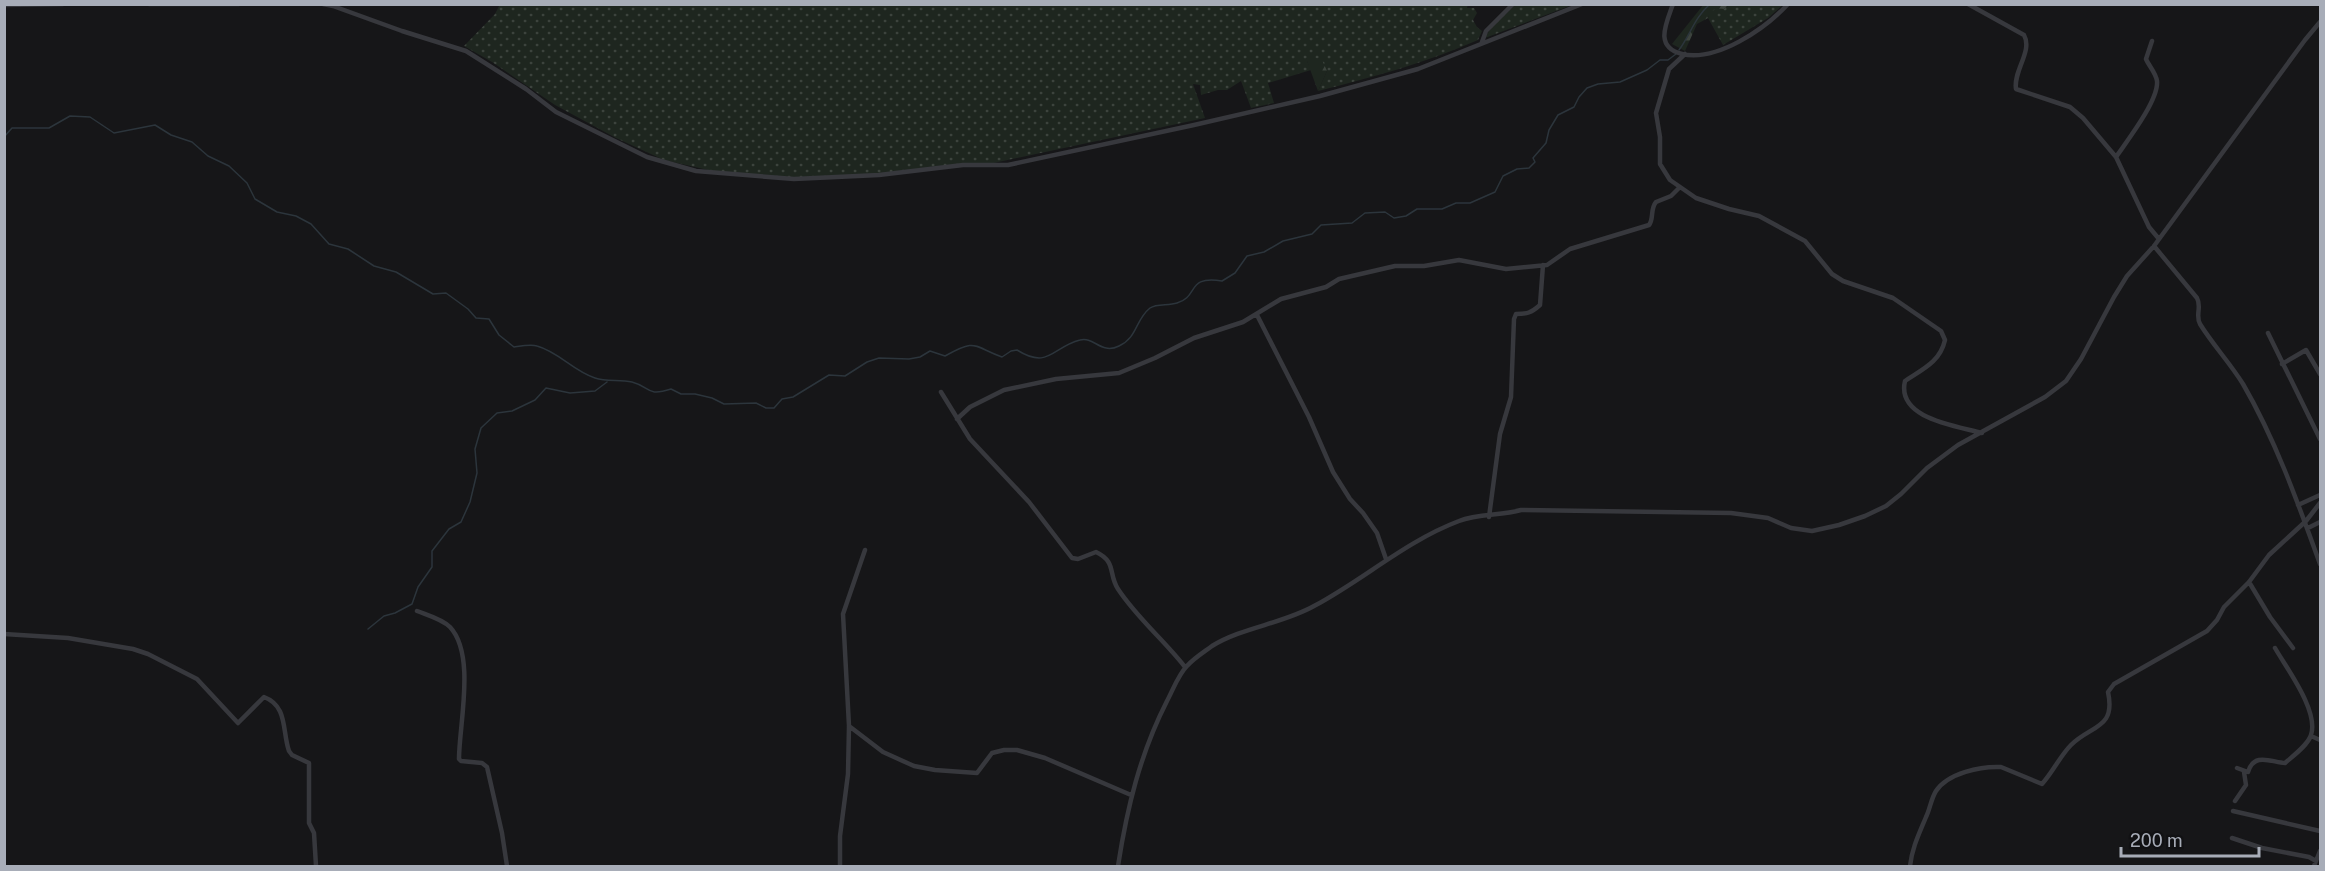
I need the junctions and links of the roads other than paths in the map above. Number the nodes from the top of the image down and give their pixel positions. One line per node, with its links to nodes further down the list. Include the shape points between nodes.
1 (63, 4): 10 (street)
2 (149, 4): 3 (street)
3 (239, 4)
4 (323, 4): 13 (street, via 466,51 556,112 647,157 696,171 794,179 1008,165 1272,108 1389,78)
5 (1513, 4): 13 (street, via 1486,31)
6 (1582, 4): 13 (street)
7 (1673, 4): 14 (street, via 1664,37 1669,48)
8 (1788, 4): 14 (street, via 1726,48 1709,54)
9 (1968, 4): 15 (street, via 2026,38 2016,89 2070,107)
10 (4, 5)
11 (2320, 22): 17 (street)
12 (2152, 41): 15 (street, via 2146,59 2156,77 2156,91)
13 (1482, 42)
14 (1680, 53): 16 (street, via 1669,69 1656,113 1660,164)
15 (2116, 157): 17 (street, via 2149,227)
16 (1679, 188): 19 (street, via 1656,202 1649,225 1570,249); 26 (street, via 1696,198 1769,221 1805,241 1832,274 1893,298 1941,331 1945,340 1940,354 1905,381 1905,392 1914,408 1930,418)
17 (2159, 239): 18 (street)
18 (2154, 246): 26 (street, via 2123,283 2069,378); 30 (street, via 2199,301 2199,322 2242,382 2270,434)
19 (1544, 265): 20 (street, via 1506,269 1459,260 1395,266 1339,279 1326,287 1281,299); 31 (street, via 1539,305 1532,312 1516,314 1514,319 1511,397 1500,434)
20 (1257, 315): 25 (street, via 1194,338 1119,373 1056,379 1004,390 970,407); 36 (street, via 1333,472 1377,533)
21 (2268, 333): 22 (street)
22 (2282, 364): 23 (street, via 2306,350); 27 (street)
23 (2320, 374)
24 (941, 392): 25 (street)
25 (957, 419): 43 (street, via 1072,558 1078,560 1096,552 1108,560 1113,581 1128,603)
26 (1982, 433): 31 (street, via 1943,456 1886,506 1824,530 1801,530 1768,518 1731,513 1521,510)
27 (2320, 439)
28 (2320, 495): 30 (street)
29 (2320, 503): 32 (street)
30 (2298, 505): 32 (street)
31 (1489, 516): 36 (street, via 1461,520)
32 (2306, 521): 34 (street); 38 (street, via 2268,555)
33 (2320, 522): 34 (street)
34 (2308, 528): 37 (street)
35 (865, 550): 44 (street, via 843,614)
36 (1386, 559): 43 (street, via 1304,612 1213,645)
37 (2320, 564)
38 (2249, 582): 42 (street); 60 (street, via 2207,631 2114,684 2108,692 2111,707 2104,722 2072,744 2043,784 2001,767 1943,782 1915,840)
39 (417, 611): 57 (street, via 449,626 456,635 464,660 459,759 487,767)
40 (4, 634): 56 (street, via 68,638 148,654 197,679 238,723 262,698 273,702 281,712 289,751 309,763 309,823 314,833)
41 (2275, 648): 45 (street, via 2308,708)
42 (2293, 648)
43 (1185, 667): 49 (street, via 1158,719)
44 (849, 726): 49 (street, via 884,752 924,769 977,773 992,753 1017,750); 58 (street)
45 (2311, 736): 46 (street); 48 (street, via 2285,763 2258,759)
46 (2320, 740)
47 (2237, 768): 48 (street)
48 (2244, 772): 50 (street, via 2246,785)
49 (1131, 795): 59 (street)
50 (2235, 801)
51 (2233, 811): 52 (street)
52 (2320, 831)
53 (2232, 838): 55 (street, via 2309,857)
54 (2320, 851): 55 (street)
55 (2315, 864)
56 (316, 867)
57 (507, 867)
58 (840, 867)
59 (1118, 867)
60 (1910, 867)

